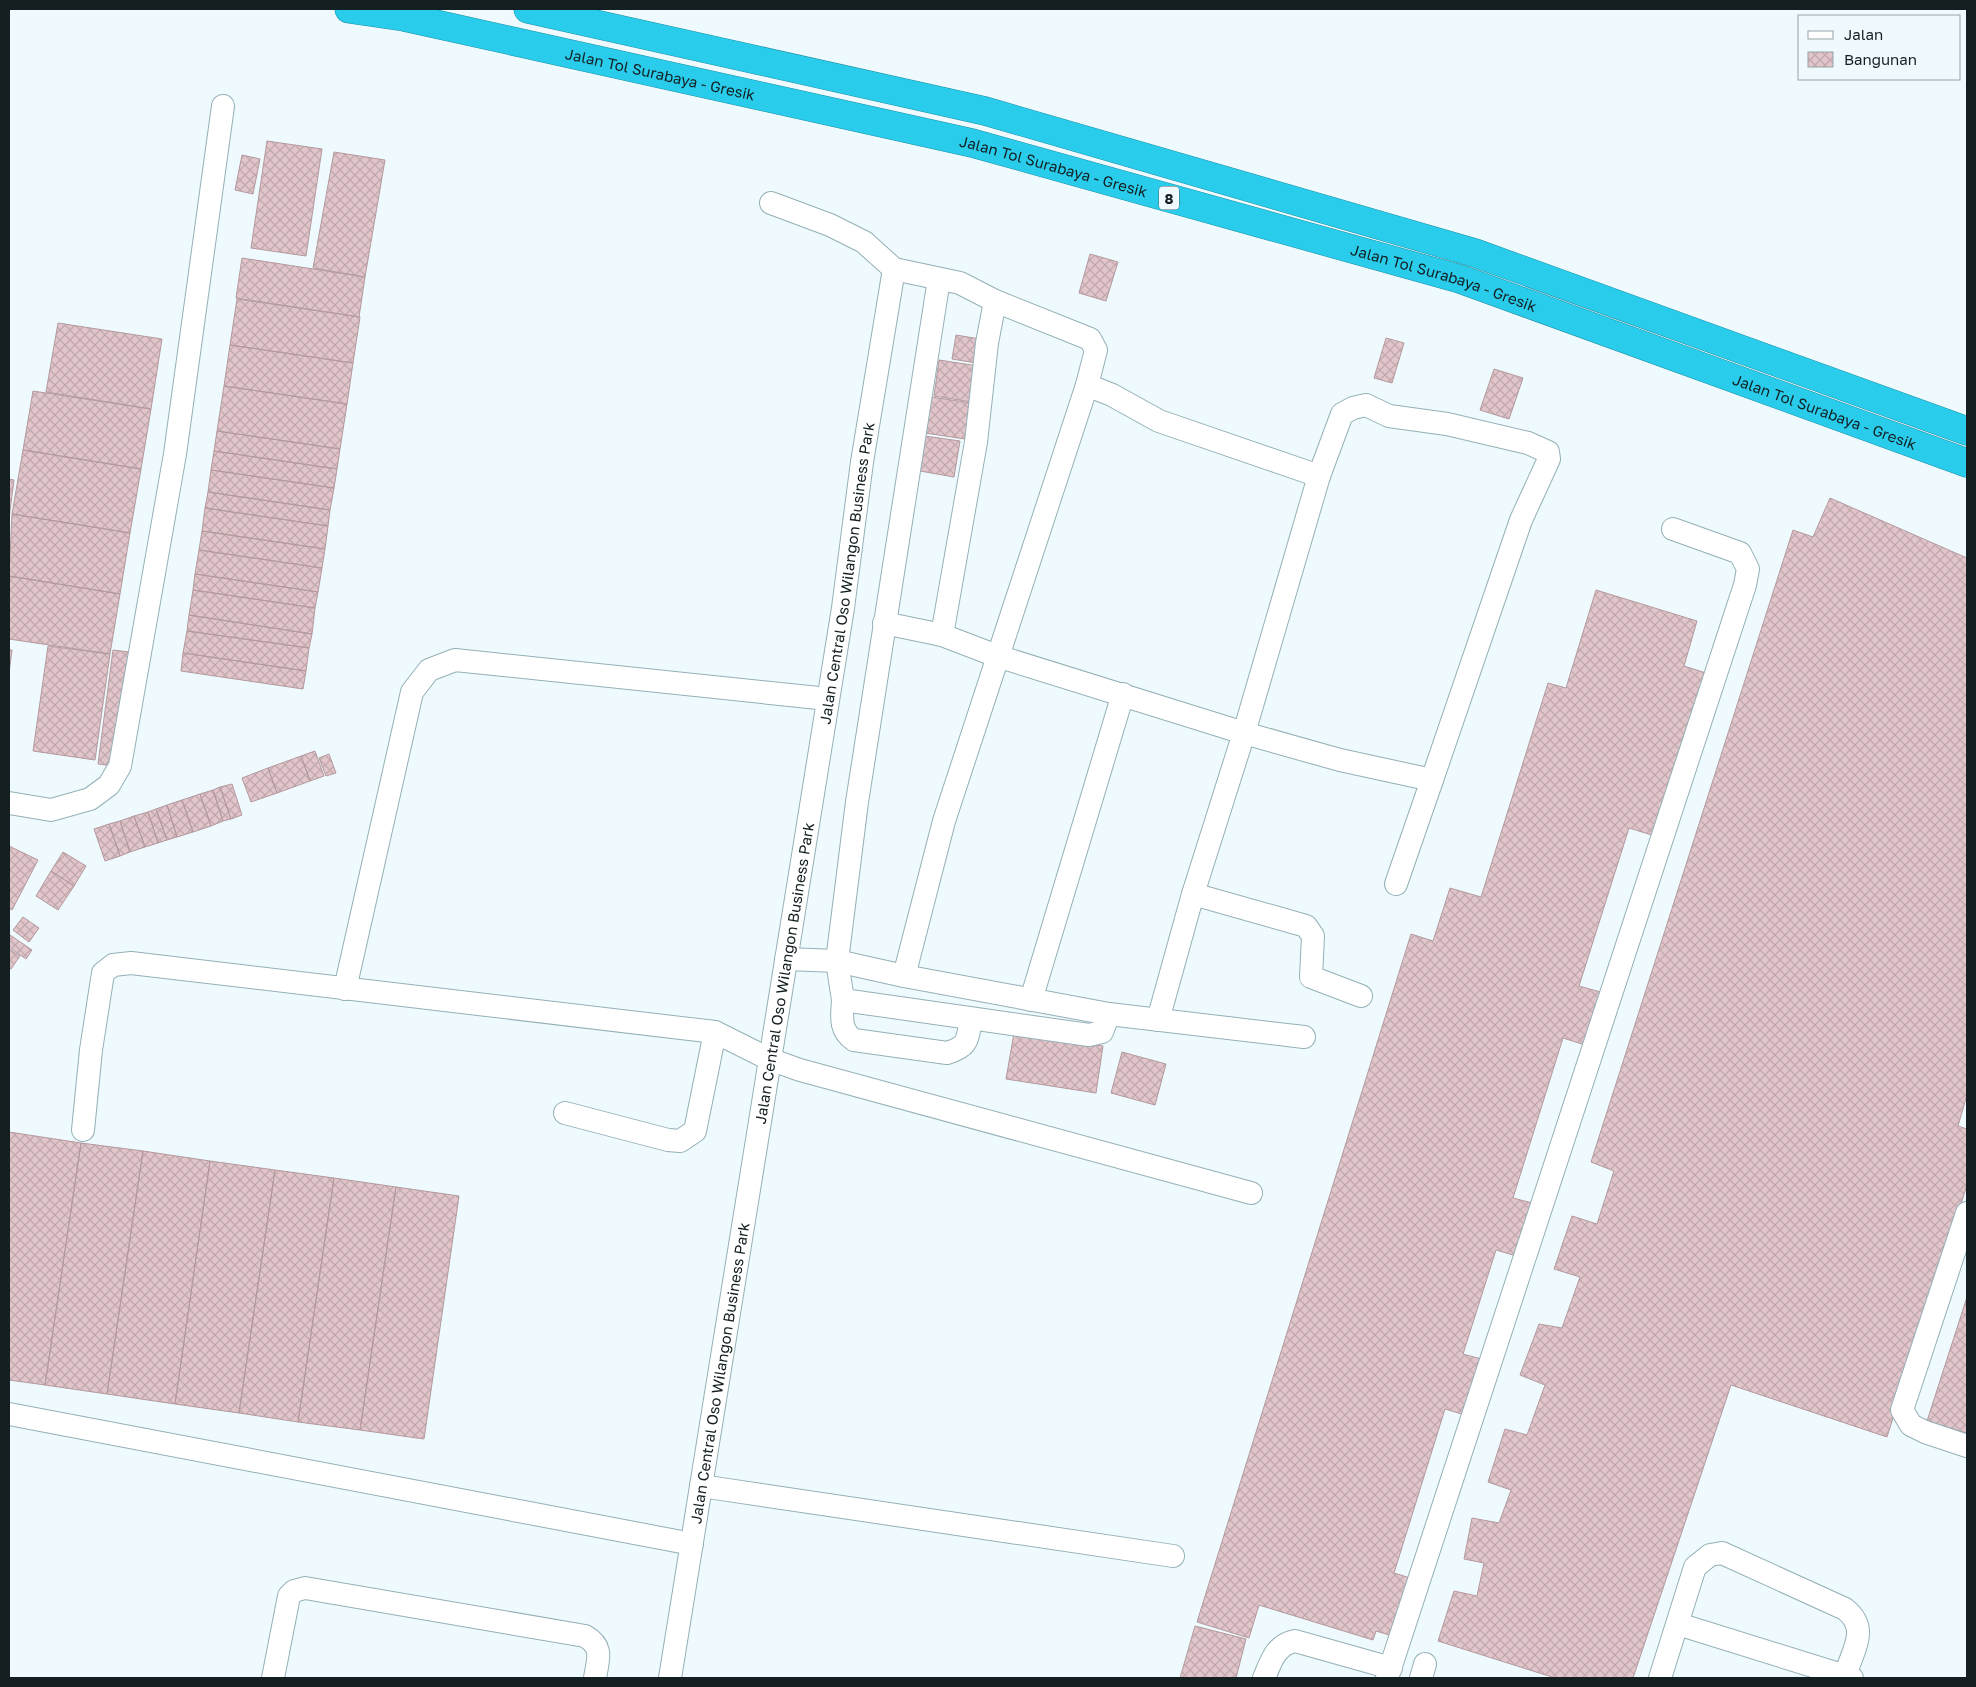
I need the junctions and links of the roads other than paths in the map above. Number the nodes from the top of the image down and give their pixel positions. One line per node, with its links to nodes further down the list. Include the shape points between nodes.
1 (349, 9): 10 (highway, Jalan Tol Surabaya - Gresik / 8, via 404,17 972,143 1460,279)
2 (528, 9): 9 (highway, Jalan Tol Surabaya - Gresik / 8, via 985,111 1456,248)
3 (223, 106): 20 (lane, via 175,454 120,766 109,785 90,799 52,810)
4 (771, 203): 5 (lane, via 864,242)
5 (894, 269): 6 (lane); 17 (lane, Jalan Central Oso Wilangon Business Park)
6 (939, 279): 7 (lane, via 960,283); 13 (lane)
7 (996, 301): 8 (lane, via 1090,339 1096,350); 14 (lane, via 987,343 980,418)
8 (1087, 385): 11 (lane, via 1159,421); 15 (lane)
9 (1967, 431)
10 (1967, 463)
11 (1319, 476): 18 (lane); 19 (lane, via 1342,414 1366,405 1389,416 1447,424 1528,443 1548,452 1549,460 1521,520)
12 (1673, 529): 46 (lane, via 1740,553 1748,569 1745,585)
13 (884, 623): 14 (lane); 24 (lane)
14 (942, 635): 15 (lane)
15 (997, 656): 16 (lane); 25 (lane, via 944,821)
16 (1123, 694): 18 (lane); 29 (lane)
17 (828, 699): 23 (lane, Jalan Central Oso Wilangon Business Park); 26 (lane, via 455,660 429,670 412,692)
18 (1244, 734): 19 (lane); 22 (lane)
19 (1432, 780): 21 (lane)
20 (9, 803)
21 (1396, 884)
22 (1193, 894): 27 (lane, via 1306,926 1313,936 1311,977); 32 (lane)
23 (786, 959): 24 (lane); 35 (lane, Jalan Central Oso Wilangon Business Park)
24 (837, 961): 25 (lane); 28 (lane)
25 (904, 976): 29 (lane)
26 (345, 989): 33 (lane); 37 (lane, via 131,963 113,965 104,973 91,1050)
27 (1361, 996)
28 (843, 1000): 31 (lane); 31 (lane, via 842,1023 848,1036 854,1040 947,1053 966,1044)
29 (1031, 1000): 30 (lane)
30 (1109, 1014): 31 (lane, via 1102,1032 1089,1035); 32 (lane)
31 (971, 1019)
32 (1158, 1020): 34 (lane)
33 (715, 1032): 35 (lane); 36 (lane, via 696,1131 680,1140 668,1140)
34 (1304, 1037)
35 (769, 1059): 38 (lane); 42 (lane, Jalan Central Oso Wilangon Business Park)
36 (565, 1113)
37 (83, 1130)
38 (1251, 1193)
39 (1967, 1213): 41 (lane, via 1902,1410 1911,1425)
40 (9, 1414): 43 (lane)
41 (1967, 1446)
42 (700, 1486): 43 (lane, Jalan Central Oso Wilangon Business Park); 44 (lane)
43 (692, 1544): 50 (lane, Jalan Central Oso Wilangon Business Park)
44 (1173, 1556)
45 (1678, 1624): 47 (lane); 47 (lane, via 1695,1567 1710,1555 1722,1553 1852,1614 1859,1630); 52 (lane)
46 (1389, 1673): 51 (lane, via 1295,1641 1284,1645 1274,1655)
47 (1848, 1677)
48 (273, 1678): 49 (lane, via 289,1596 305,1588 585,1636 595,1642 599,1651)
49 (595, 1678)
50 (670, 1678)
51 (1264, 1678)
52 (1660, 1678)

